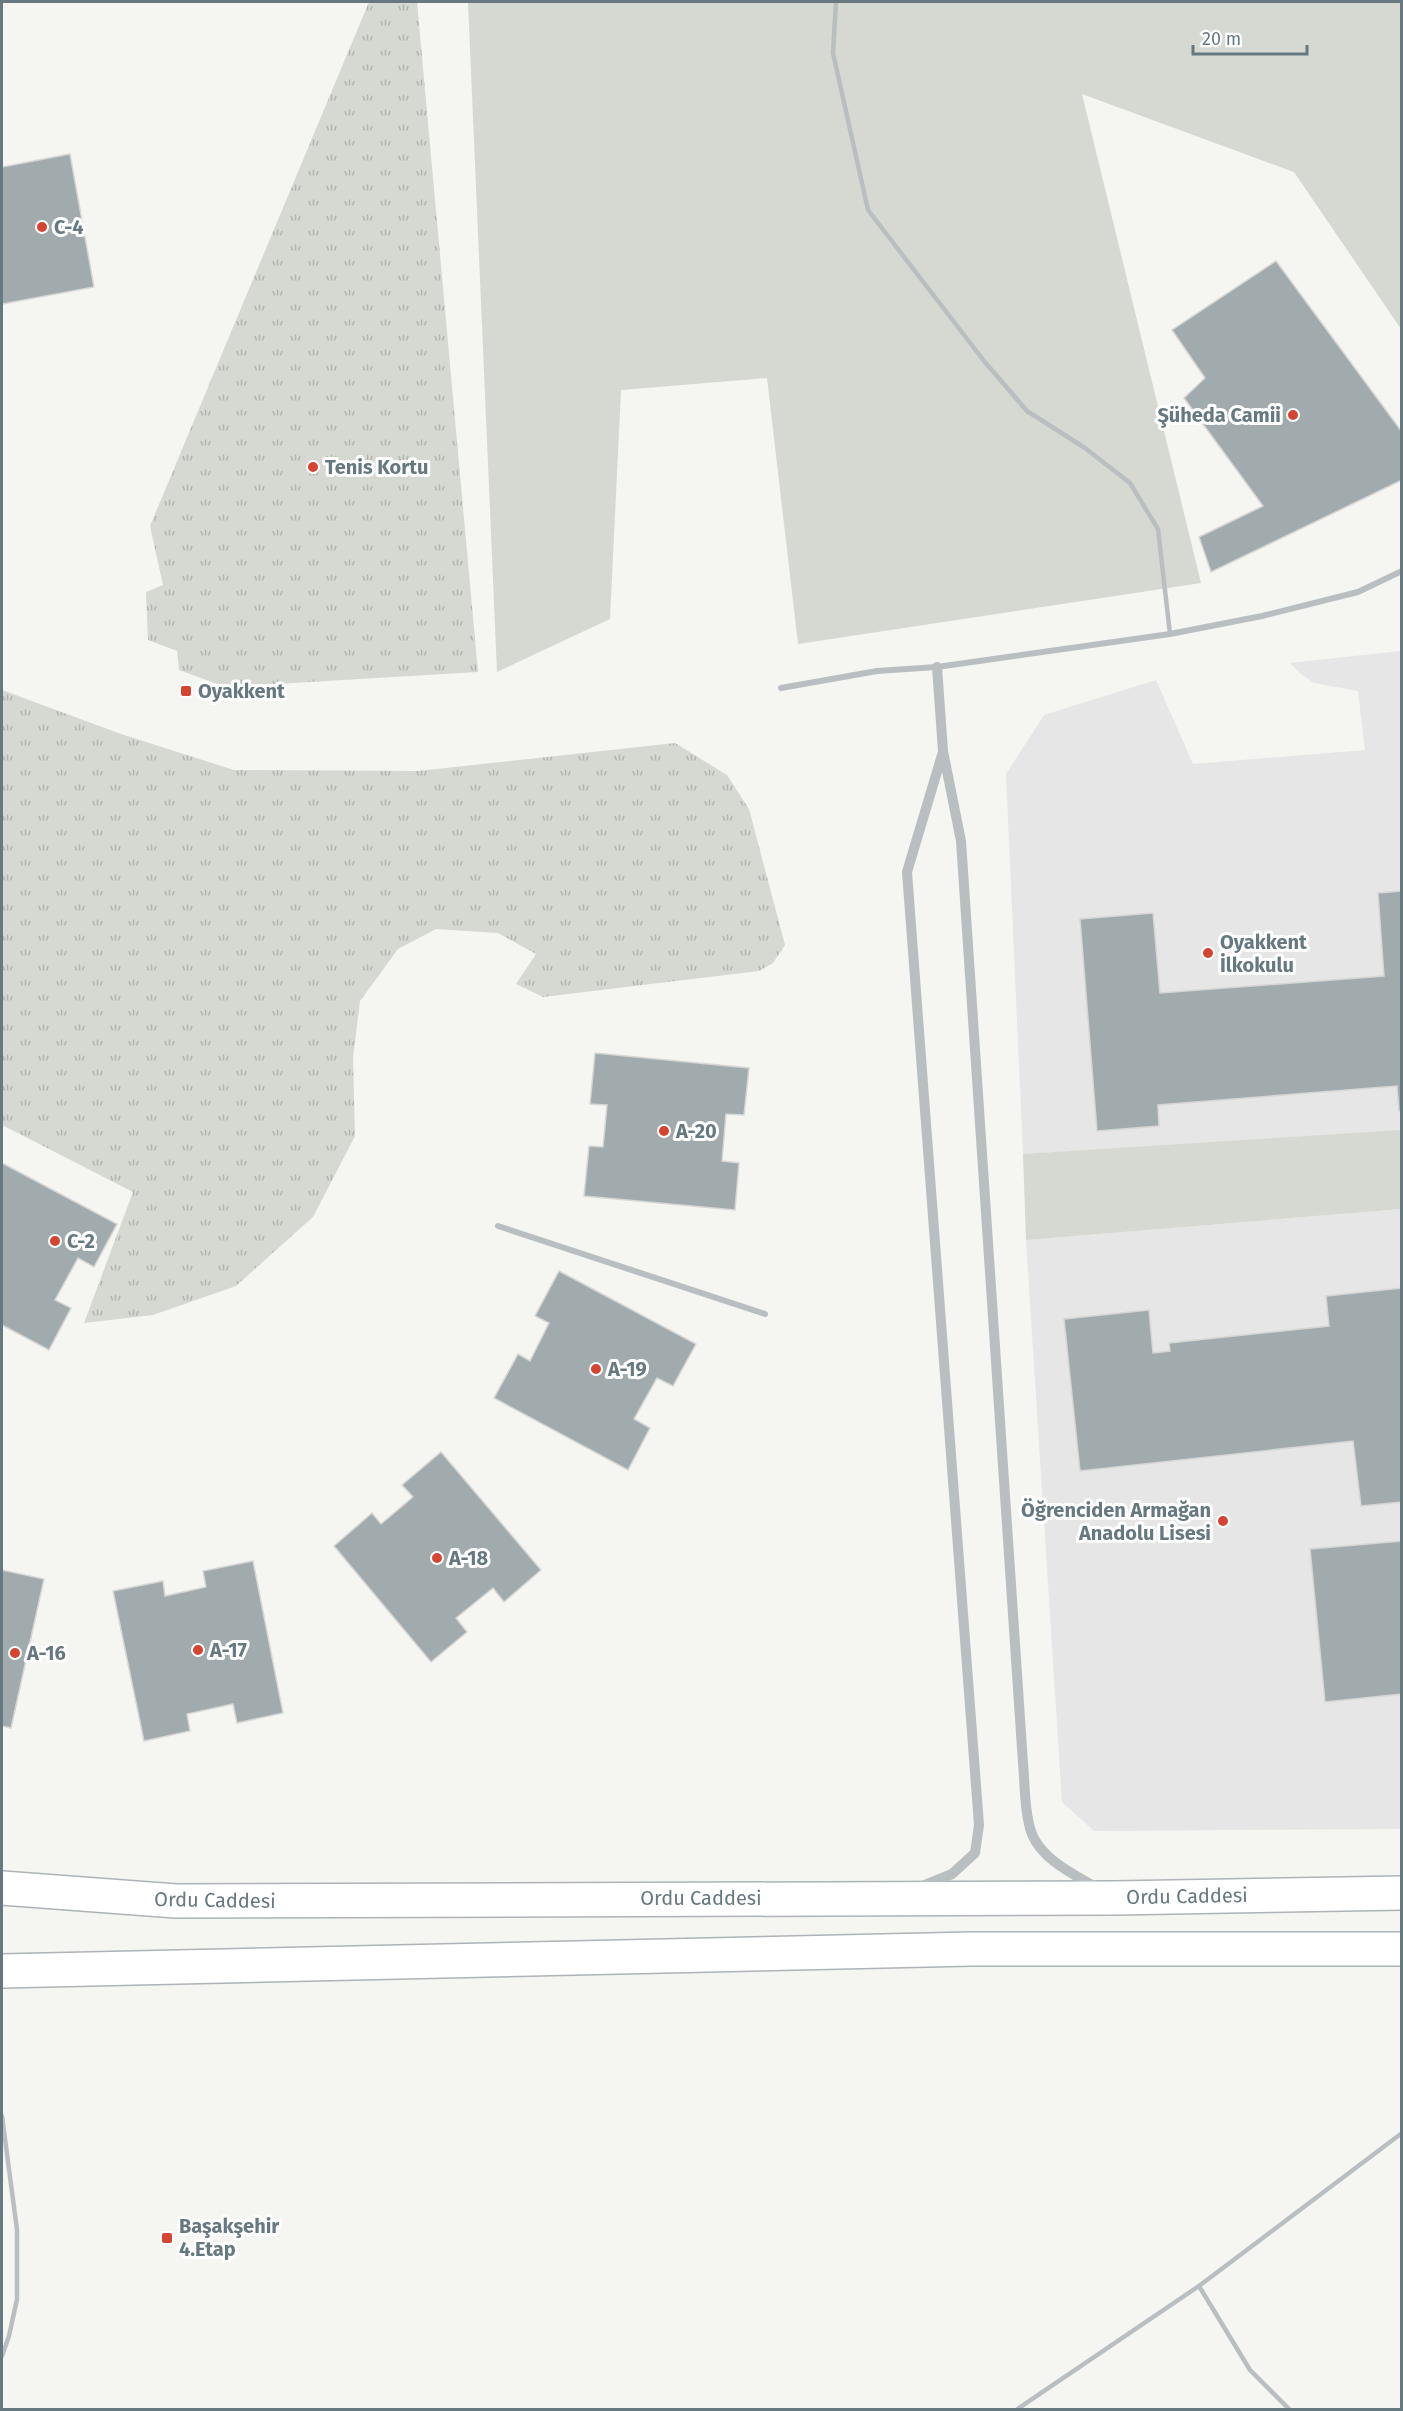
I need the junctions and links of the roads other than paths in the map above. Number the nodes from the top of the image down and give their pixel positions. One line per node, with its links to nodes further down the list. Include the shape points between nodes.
1 (836, 2): 3 (lane, via 833,53 868,210 1027,411 1130,483 1158,529)
2 (1401, 571): 3 (street, via 1358,592)
3 (1170, 634): 4 (street)
4 (938, 667): 5 (street, via 878,671); 6 (street)
5 (781, 688)
6 (942, 751): 11 (street, via 907,872 979,1825 975,1853 952,1874); 12 (street, via 962,841 1029,1826 1044,1852 1068,1872)
7 (498, 1226): 8 (street)
8 (765, 1314)
9 (2, 1888): 11 (main road, Ordu Caddesi, via 176,1901)
10 (1401, 1893): 12 (main road, Ordu Caddesi)
11 (895, 1897): 12 (main road, Ordu Caddesi)
12 (1115, 1898)
13 (1401, 1949): 14 (main road, via 971,1949)
14 (2, 1971)
15 (2, 2116): 18 (lane, via 16,2230 17,2299)
16 (1401, 2133): 17 (lane)
17 (1199, 2286): 19 (lane); 20 (lane, via 1250,2370)
18 (2, 2356)
19 (1016, 2409)
20 (1290, 2409)

